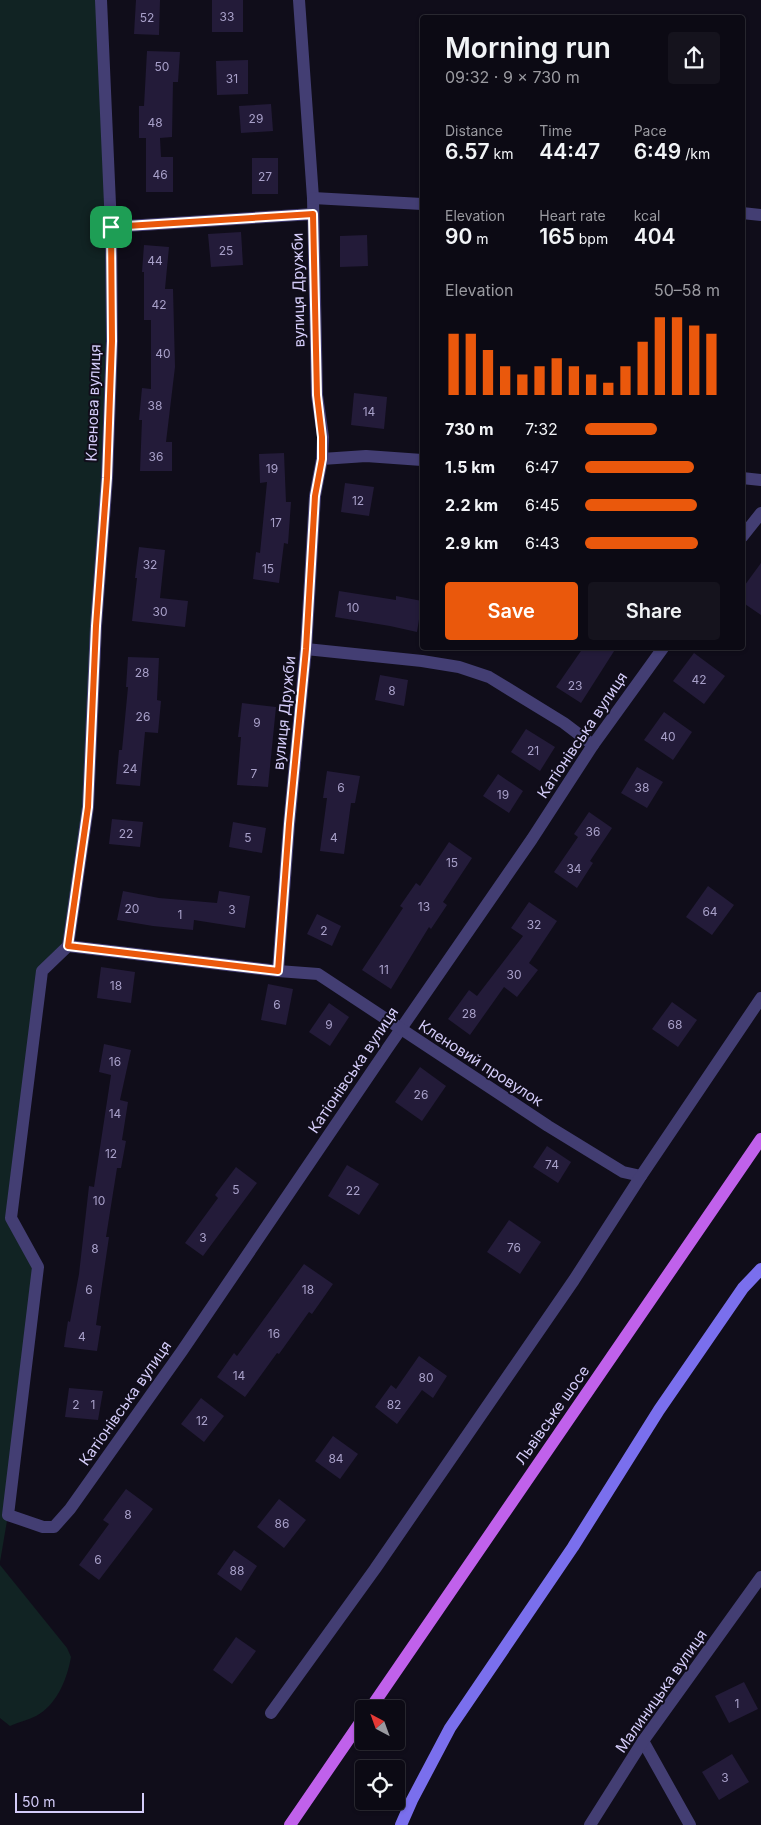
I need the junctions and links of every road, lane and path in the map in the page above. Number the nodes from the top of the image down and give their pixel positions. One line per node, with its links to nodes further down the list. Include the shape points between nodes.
1 (101, 0): 8 (street, Кленова вулиця)
2 (299, 0): 3 (street, вулиця Дружби)
3 (313, 198): 4 (street); 6 (street, вулиця Дружби)
4 (420, 204)
5 (745, 213): 7 (street)
6 (313, 214): 8 (street); 9 (street, вулиця Дружби, via 316,385)
7 (761, 214)
8 (111, 227): 18 (street, Кленова вулиця, via 112,341 107,478 88,807)
9 (322, 459): 10 (street, via 366,456); 15 (street, вулиця Дружби, via 315,496)
10 (420, 460)
11 (745, 478): 12 (street)
12 (761, 480)
13 (761, 513): 14 (street)
14 (745, 533)
15 (306, 649): 17 (street, via 422,661 459,667 489,677 564,723); 19 (street, вулиця Дружби)
16 (662, 650): 17 (street, Катіонівська вулиця)
17 (593, 745): 21 (street, Катіонівська вулиця)
18 (68, 946): 19 (street, Кленовий провулок); 21 (street, Катіонівська вулиця, via 42,971 11,1218 38,1267 8,1515 43,1527 54,1527 70,1509 182,1351)
19 (278, 971): 21 (street, Кленовий провулок, via 318,974)
20 (761, 998): 23 (street)
21 (400, 1029): 23 (street, Кленовий провулок, via 592,1154 623,1172)
22 (761, 1140): 26 (main road, Львівське шосе)
23 (641, 1176): 27 (street, via 574,1280 375,1569)
24 (761, 1269): 31 (street, via 744,1288 659,1410 573,1547 450,1728)
25 (761, 1577): 29 (street, Малиницька вулиця)
26 (376, 1700)
27 (271, 1713)
28 (355, 1730): 30 (main road)
29 (643, 1740): 32 (street, Малиницька вулиця); 33 (street)
30 (290, 1825)
31 (401, 1825)
32 (590, 1825)
33 (690, 1825)

